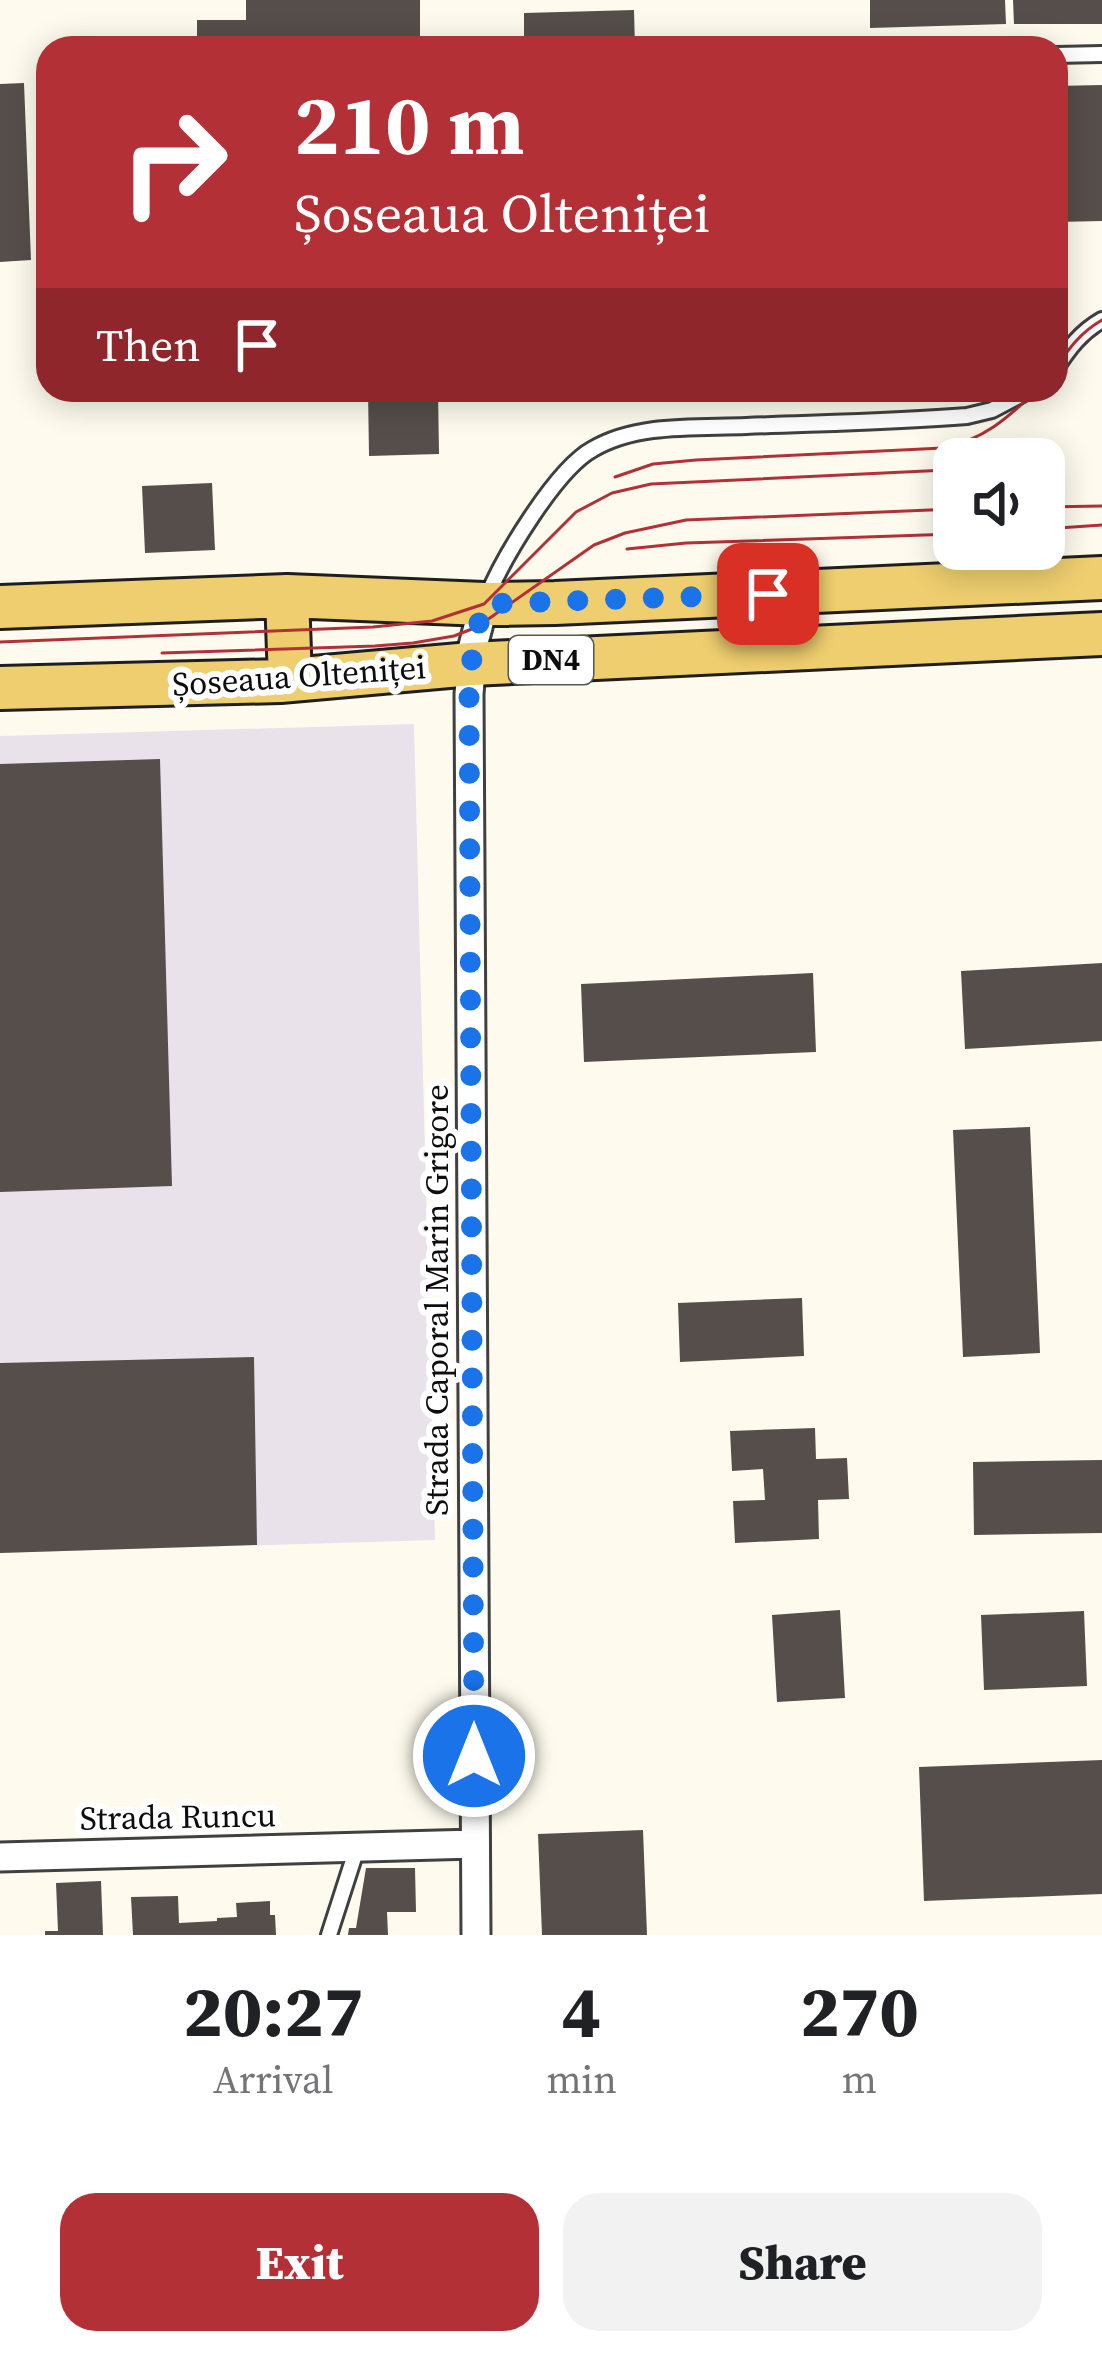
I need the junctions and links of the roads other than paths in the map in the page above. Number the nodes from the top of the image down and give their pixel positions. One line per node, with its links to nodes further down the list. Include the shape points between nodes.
1 (1102, 54): 2 (lane)
2 (1068, 55)
3 (1102, 320): 4 (lane)
4 (1068, 350)
5 (1007, 402): 8 (lane, via 967,416 620,436 566,471 513,545)
6 (1102, 578): 8 (main road, Șoseaua Olteniței / DN4)
7 (286, 596): 8 (main road, Șoseaua Olteniței / DN4); 9 (main road, Șoseaua Olteniței / DN4); 12 (main road)
8 (484, 604): 11 (street, Strada Caporal Marin Grigore)
9 (0, 607)
10 (1102, 634): 11 (main road, Șoseaua Olteniței / DN4)
11 (471, 664): 12 (main road, Șoseaua Olteniței / DN4); 14 (street, Strada Caporal Marin Grigore)
12 (290, 680): 13 (main road, Șoseaua Olteniței / DN4)
13 (0, 688)
14 (475, 1844): 15 (street, Strada Runcu); 18 (street, Strada Caporal Marin Grigore)
15 (357, 1848): 16 (street, Strada Runcu); 17 (lane)
16 (0, 1857)
17 (329, 1935)
18 (476, 1935)

